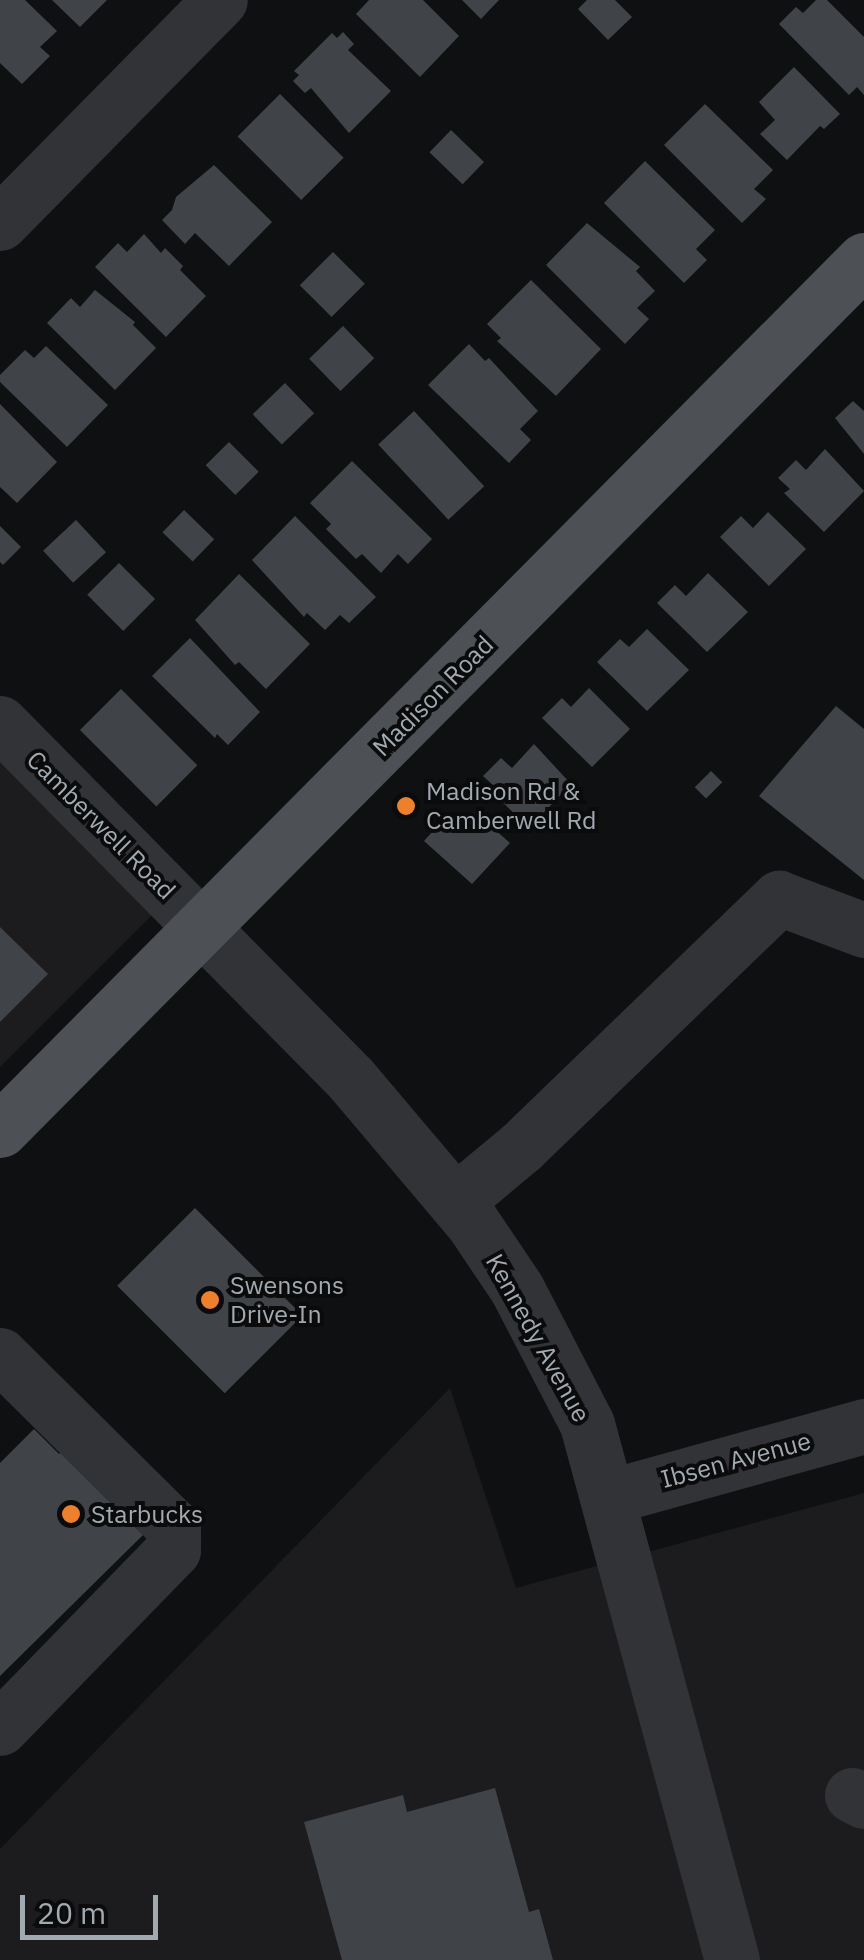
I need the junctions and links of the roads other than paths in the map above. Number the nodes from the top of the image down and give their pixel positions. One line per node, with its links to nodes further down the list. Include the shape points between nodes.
1 (220, 0): 2 (street)
2 (0, 223)
3 (864, 260): 5 (main road, Madison Road)
4 (0, 723): 5 (street, Camberwell Road)
5 (201, 928): 7 (main road, Madison Road); 8 (street, Kennedy Avenue, via 351,1079)
6 (864, 930): 8 (street, via 779,898 521,1147)
7 (0, 1130)
8 (455, 1202): 11 (street, Kennedy Avenue, via 517,1288 586,1424)
9 (0, 1356): 12 (street, via 159,1509 173,1526 173,1550)
10 (864, 1426): 11 (street, Ibsen Avenue)
11 (608, 1497): 13 (street, Kennedy Avenue)
12 (0, 1728)
13 (732, 1960)

